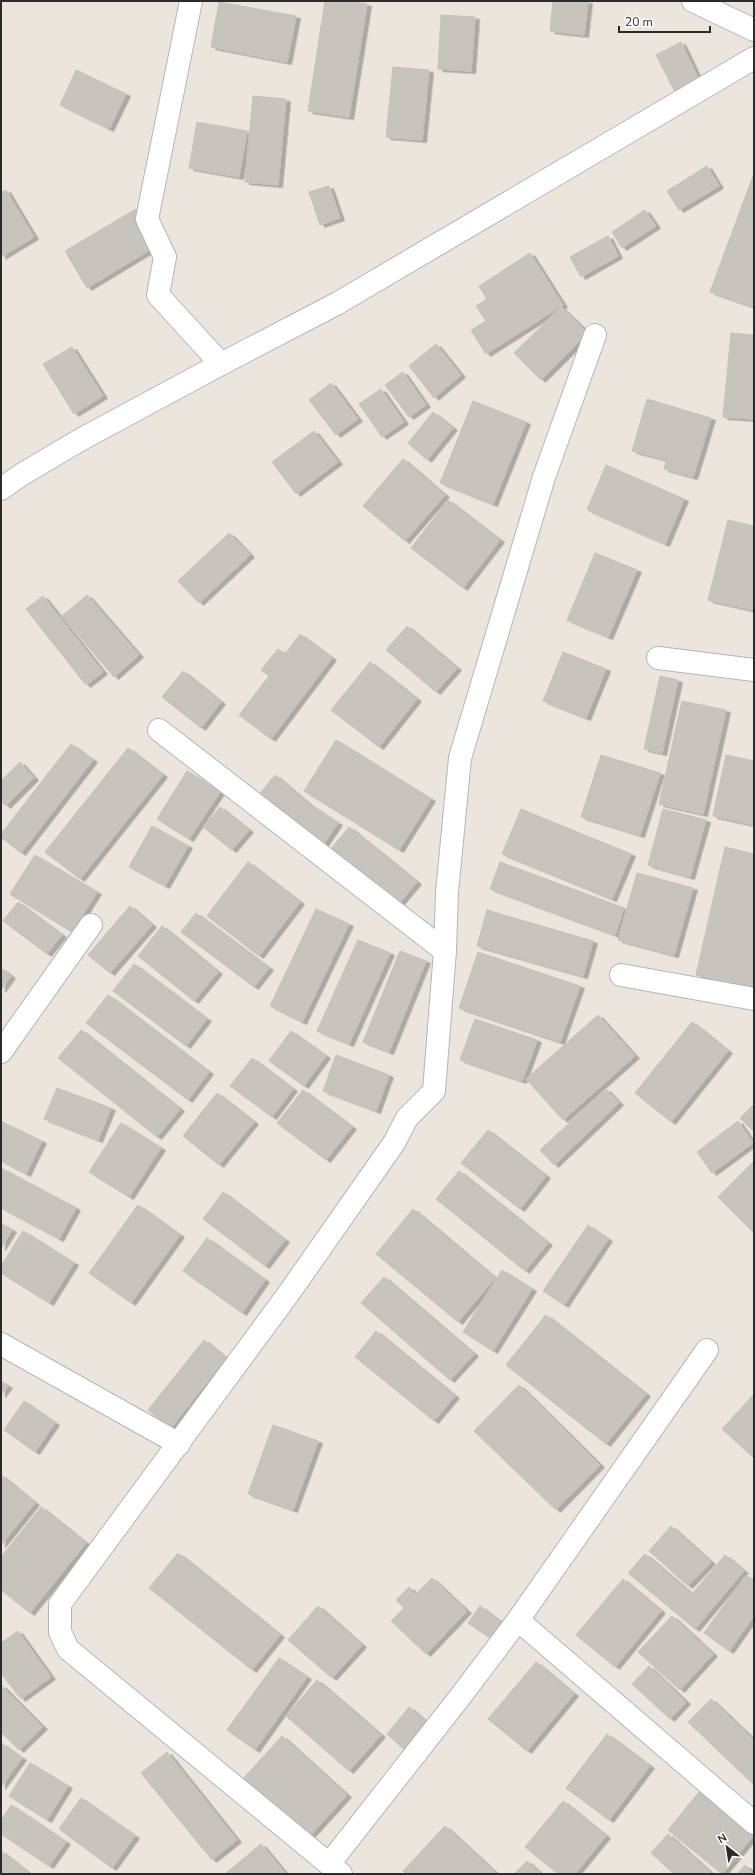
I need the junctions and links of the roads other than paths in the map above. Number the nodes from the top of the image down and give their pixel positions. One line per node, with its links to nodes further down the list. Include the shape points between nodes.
1 (191, 1): 6 (street, via 146,219 165,257 158,296)
2 (693, 1): 3 (street)
3 (754, 30)
4 (754, 58): 6 (street, via 338,303)
5 (595, 335): 12 (street, via 544,477 460,758 447,892)
6 (220, 364): 7 (street, via 80,440)
7 (1, 489)
8 (658, 658): 9 (street)
9 (754, 670)
10 (159, 730): 12 (street)
11 (91, 925): 15 (street)
12 (445, 951): 18 (street, via 434,1091 407,1118 394,1143 290,1293)
13 (621, 976): 14 (street)
14 (754, 999)
15 (1, 1052)
16 (1, 1344): 18 (street)
17 (707, 1350): 19 (street)
18 (179, 1444): 21 (street, via 60,1604 60,1632 68,1649)
19 (518, 1620): 20 (street); 21 (street)
20 (754, 1823)
21 (335, 1869)

